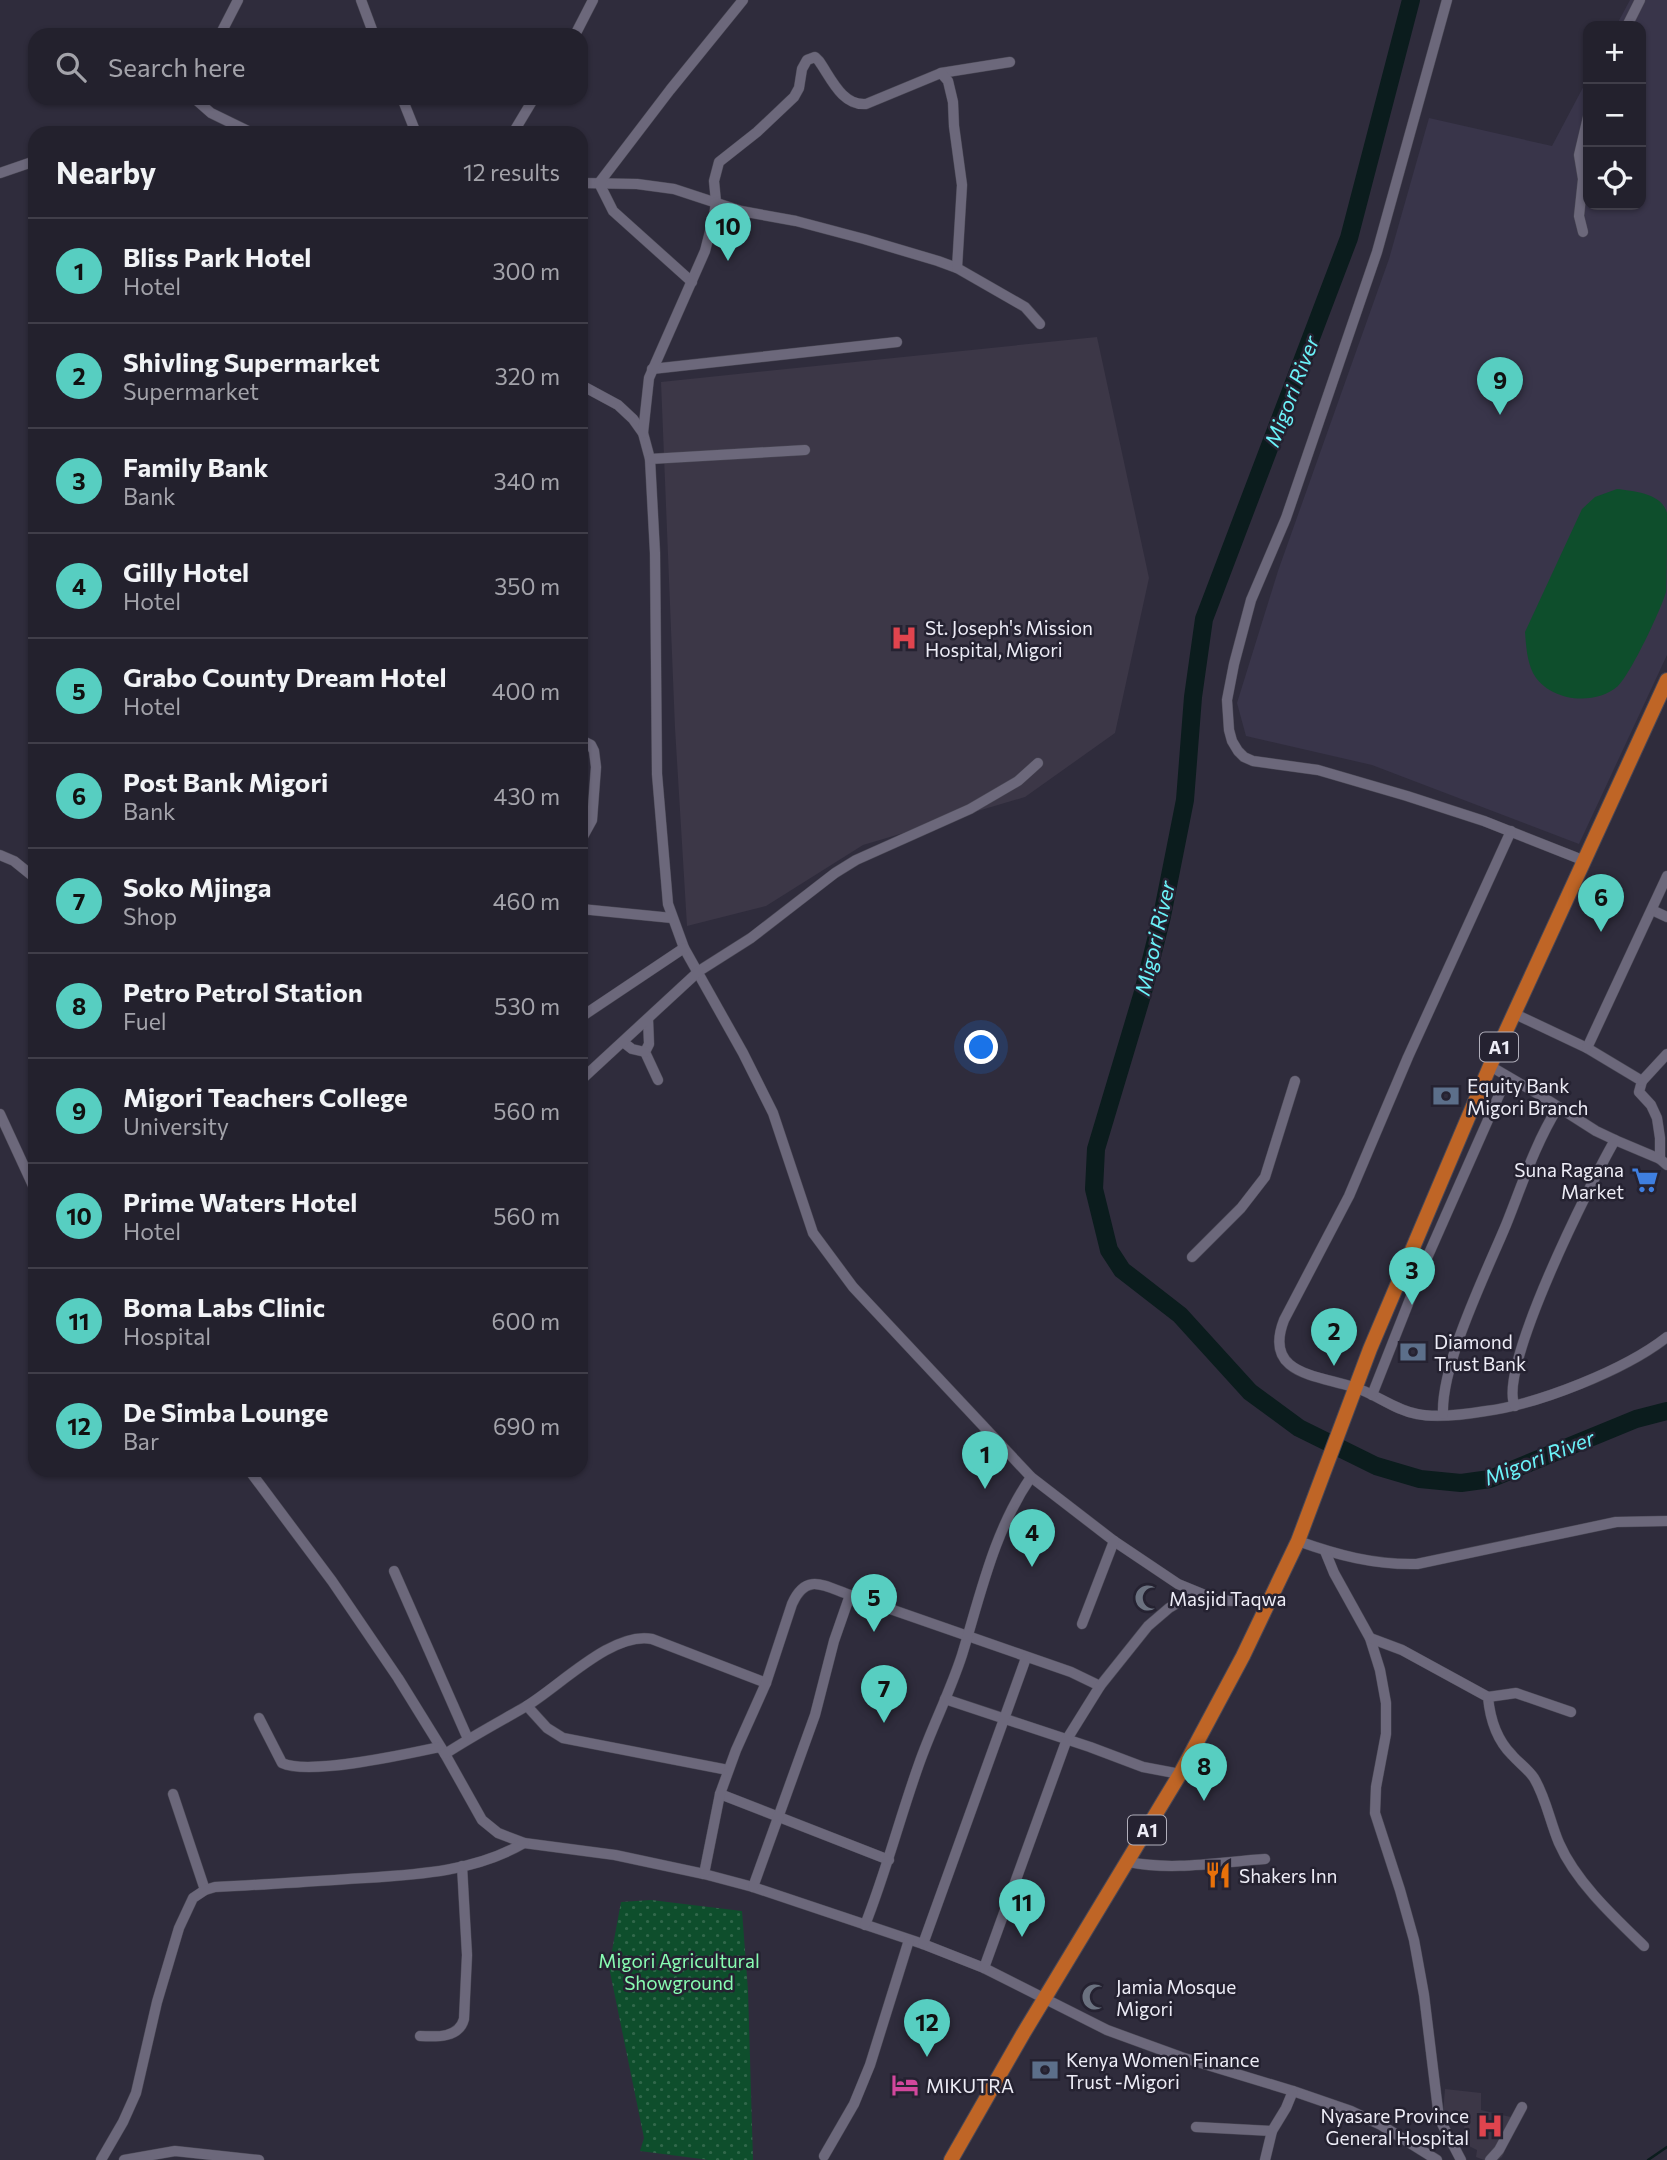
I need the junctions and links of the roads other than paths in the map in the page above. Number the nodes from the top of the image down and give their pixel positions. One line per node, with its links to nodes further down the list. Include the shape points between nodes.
1 (238, 0): 8 (street)
2 (361, 0): 9 (street)
3 (593, 0): 10 (street)
4 (743, 0): 23 (street)
5 (1447, 0): 40 (street, via 1377,252 1286,518 1251,600 1230,683 1227,717 1232,741 1253,761 1340,776)
6 (1640, 0): 7 (street)
7 (1630, 21)
8 (224, 28)
9 (371, 28)
10 (579, 28)
11 (1010, 62): 12 (street)
12 (941, 73): 24 (street, via 861,105 849,102 815,57 807,60 794,97 719,162 714,181); 26 (street, via 953,102 962,185)
13 (202, 105): 16 (street)
14 (405, 105): 17 (street)
15 (530, 105): 18 (street)
16 (238, 126)
17 (413, 126)
18 (517, 126)
19 (1583, 138): 25 (street, via 1579,216)
20 (28, 163): 21 (street)
21 (0, 173)
22 (588, 183): 23 (street)
23 (599, 183): 24 (street, via 655,186); 27 (street, via 613,211)
24 (716, 202): 26 (street); 27 (street, via 705,251)
25 (1583, 232)
26 (957, 268): 28 (street, via 1025,307)
27 (692, 282): 30 (street)
28 (1040, 324)
29 (897, 342): 30 (street)
30 (652, 369): 32 (street)
31 (588, 389): 32 (street, via 618,405)
32 (643, 433): 34 (street)
33 (805, 450): 34 (street)
34 (650, 459): 48 (street, via 657,774 665,885)
35 (1667, 680): 36 (highway, A1)
36 (1661, 705): 42 (highway, A1)
37 (588, 744): 39 (street, via 596,767)
38 (1038, 763): 50 (street, via 1018,781 970,809 856,860)
39 (588, 827)
40 (1511, 831): 42 (street); 72 (street, via 1349,1196 1279,1333 1279,1351 1289,1364)
41 (0, 855): 43 (street)
42 (1585, 861): 52 (highway, A1)
43 (28, 872)
44 (1667, 876): 46 (street)
45 (588, 910): 48 (street)
46 (1652, 910): 47 (street); 55 (street)
47 (1667, 916)
48 (672, 918): 49 (street)
49 (684, 948): 50 (street); 51 (street)
50 (699, 971): 53 (street); 77 (street, via 773,1113 822,1249)
51 (588, 1012)
52 (1515, 1014): 55 (street); 58 (highway, A1)
53 (648, 1019): 54 (street); 56 (street)
54 (623, 1042): 56 (street); 59 (street)
55 (1587, 1048): 63 (street)
56 (645, 1052): 61 (street)
57 (1667, 1054): 63 (street)
58 (1490, 1066): 60 (street); 72 (highway, A1)
59 (588, 1074)
60 (1507, 1077): 64 (street); 73 (street)
61 (658, 1080)
62 (1295, 1081): 70 (street, via 1265,1177)
63 (1642, 1081): 66 (street, via 1639,1092 1654,1110)
64 (1558, 1107): 67 (street); 75 (street, via 1533,1155 1471,1311 1447,1380)
65 (0, 1114): 69 (street)
66 (1664, 1136): 68 (street)
67 (1615, 1140): 68 (street); 74 (street, via 1523,1339 1512,1386)
68 (1664, 1162)
69 (28, 1165)
70 (1192, 1257)
71 (1667, 1337): 74 (street, via 1621,1365)
72 (1355, 1387): 73 (street); 80 (highway, A1)
73 (1372, 1395): 75 (street, via 1417,1414)
74 (1514, 1406): 75 (street)
75 (1443, 1414)
76 (254, 1477): 100 (street, via 332,1581)
77 (1031, 1477): 79 (street); 87 (street, via 1003,1525)
78 (1667, 1521): 81 (street, via 1616,1522 1417,1564 1374,1563)
79 (1114, 1541): 84 (street); 86 (street)
80 (1298, 1541): 81 (street); 85 (highway, A1)
81 (1325, 1550): 88 (street)
82 (394, 1571): 98 (street)
83 (850, 1595): 87 (street); 90 (street, via 815,1583 801,1588); 105 (street)
84 (1202, 1595): 85 (street); 91 (street, via 1181,1601 1158,1616)
85 (1269, 1603): 102 (highway, A1)
86 (1082, 1624)
87 (967, 1636): 89 (street); 93 (street)
88 (1370, 1638): 92 (street, via 1402,1650); 132 (street, via 1386,1710 1375,1813 1414,1941 1438,2118)
89 (1026, 1658): 91 (street); 97 (street)
90 (766, 1683): 94 (street, via 644,1637 617,1645); 101 (street)
91 (1100, 1686): 99 (street)
92 (1488, 1697): 95 (street, via 1516,1693); 117 (street, via 1494,1729 1532,1775 1569,1863)
93 (944, 1699): 97 (street); 108 (street)
94 (527, 1706): 98 (street); 101 (street, via 563,1738)
95 (1571, 1712)
96 (259, 1718): 100 (street, via 282,1763 292,1767)
97 (1003, 1718): 99 (street); 116 (street)
98 (468, 1739): 100 (street)
99 (1067, 1739): 102 (street, via 1143,1767); 118 (street)
100 (443, 1750): 106 (street, via 482,1820 498,1833)
101 (728, 1770): 104 (street)
102 (1180, 1774): 109 (highway, A1)
103 (173, 1794): 113 (street)
104 (720, 1794): 105 (street); 111 (street)
105 (780, 1817): 108 (street); 112 (street)
106 (524, 1843): 110 (street); 111 (street, via 615,1855)
107 (1265, 1859): 109 (street, via 1196,1865)
108 (889, 1860): 114 (street)
109 (1129, 1862): 119 (highway, A1)
110 (462, 1867): 113 (street); 120 (street, via 464,2019 453,2034)
111 (704, 1874): 112 (street)
112 (753, 1888): 114 (street)
113 (205, 1890): 126 (street, via 193,1898 179,1928 136,2093)
114 (865, 1925): 115 (street)
115 (909, 1940): 116 (street); 125 (street, via 870,2065)
116 (923, 1944): 118 (street)
117 (1644, 1946)
118 (984, 1968): 119 (street)
119 (1045, 1998): 121 (street, via 1145,2044); 129 (highway, A1)
120 (420, 2036)
121 (1293, 2091): 124 (street); 131 (street, via 1381,2125)
122 (1521, 2107): 133 (street)
123 (1196, 2127): 124 (street)
124 (1272, 2131): 130 (street)
125 (826, 2159)
126 (101, 2160)
127 (124, 2160): 128 (street, via 175,2151)
128 (259, 2160)
129 (951, 2160)
130 (1265, 2160)
131 (1437, 2160)
132 (1463, 2160)
133 (1490, 2160)

